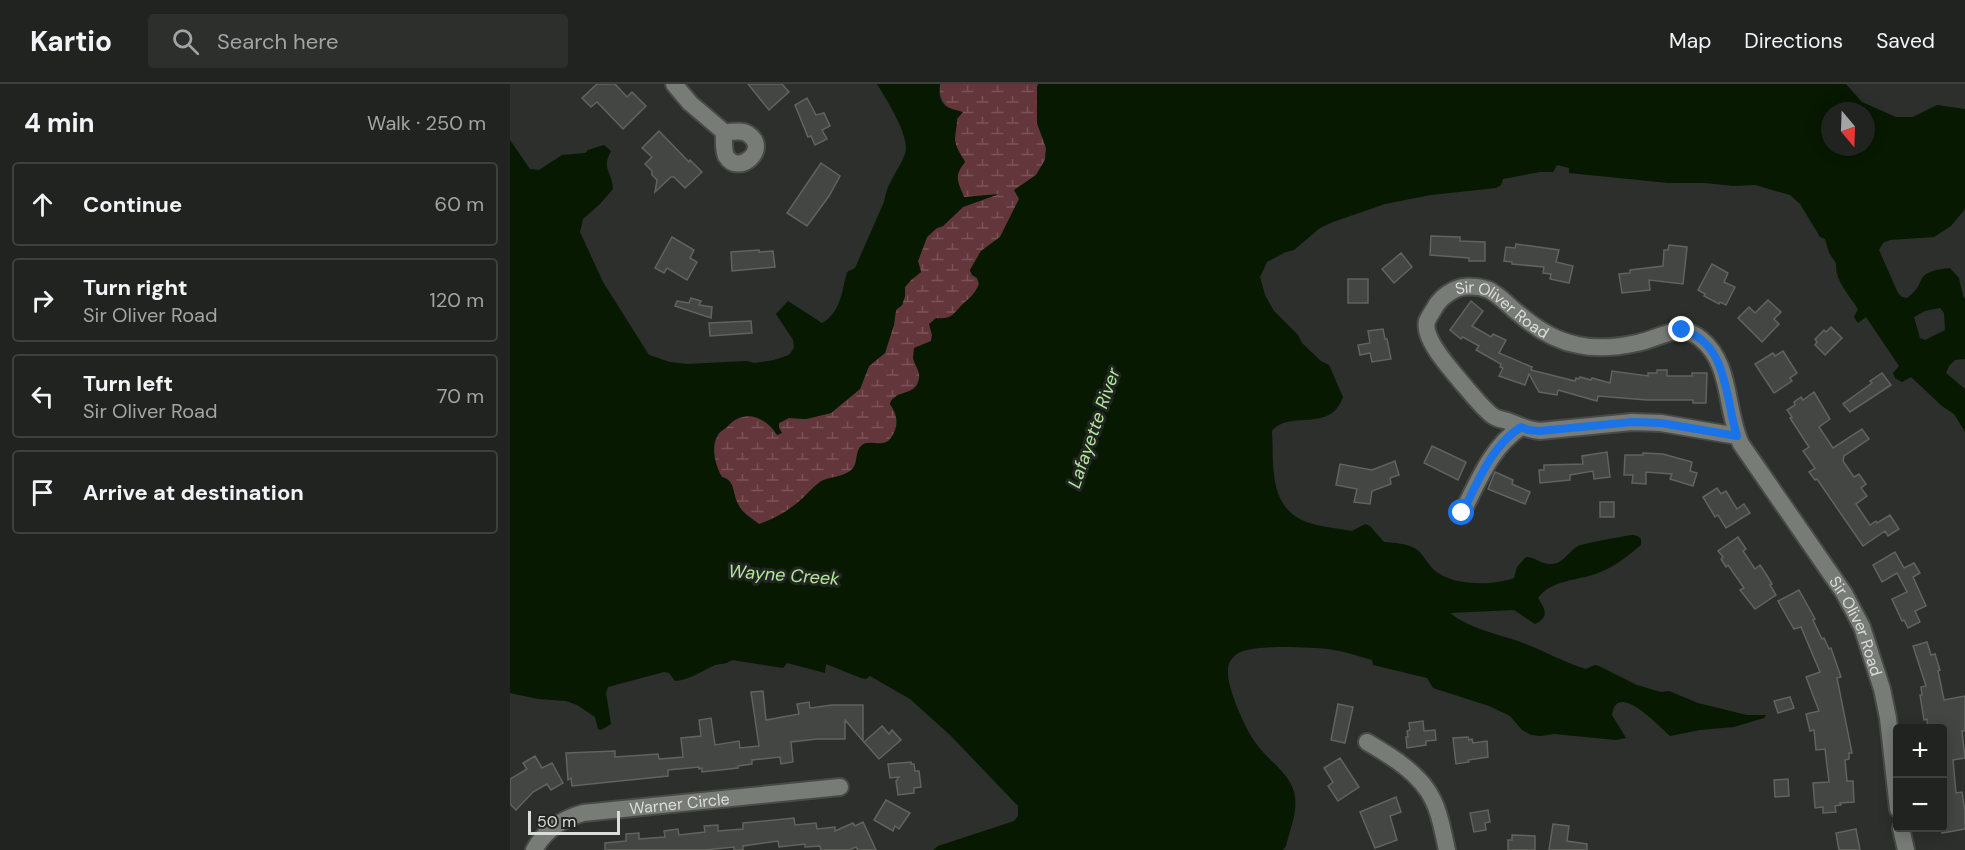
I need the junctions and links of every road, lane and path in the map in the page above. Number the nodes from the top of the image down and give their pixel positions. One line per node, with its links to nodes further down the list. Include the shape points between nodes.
1 (674, 84): 2 (street)
2 (724, 132)
3 (1521, 427): 4 (street, Sir Oliver Road, via 1540,431 1661,423); 4 (street, Sir Oliver Road, via 1498,419 1485,409 1439,354 1427,328 1428,320 1436,305 1452,291 1470,287 1491,291 1536,327 1576,345 1634,344 1673,331 1692,333 1717,358); 5 (street, via 1498,447)
4 (1737, 436): 7 (street, Sir Oliver Road, via 1844,593 1862,627 1882,689)
5 (1462, 513)
6 (1367, 742): 11 (street, via 1425,786 1439,814)
7 (1895, 778)
8 (840, 787): 10 (street, Warner Circle, via 583,813 557,824)
9 (1902, 832): 12 (street)
10 (534, 850)
11 (1447, 850)
12 (1906, 850)

